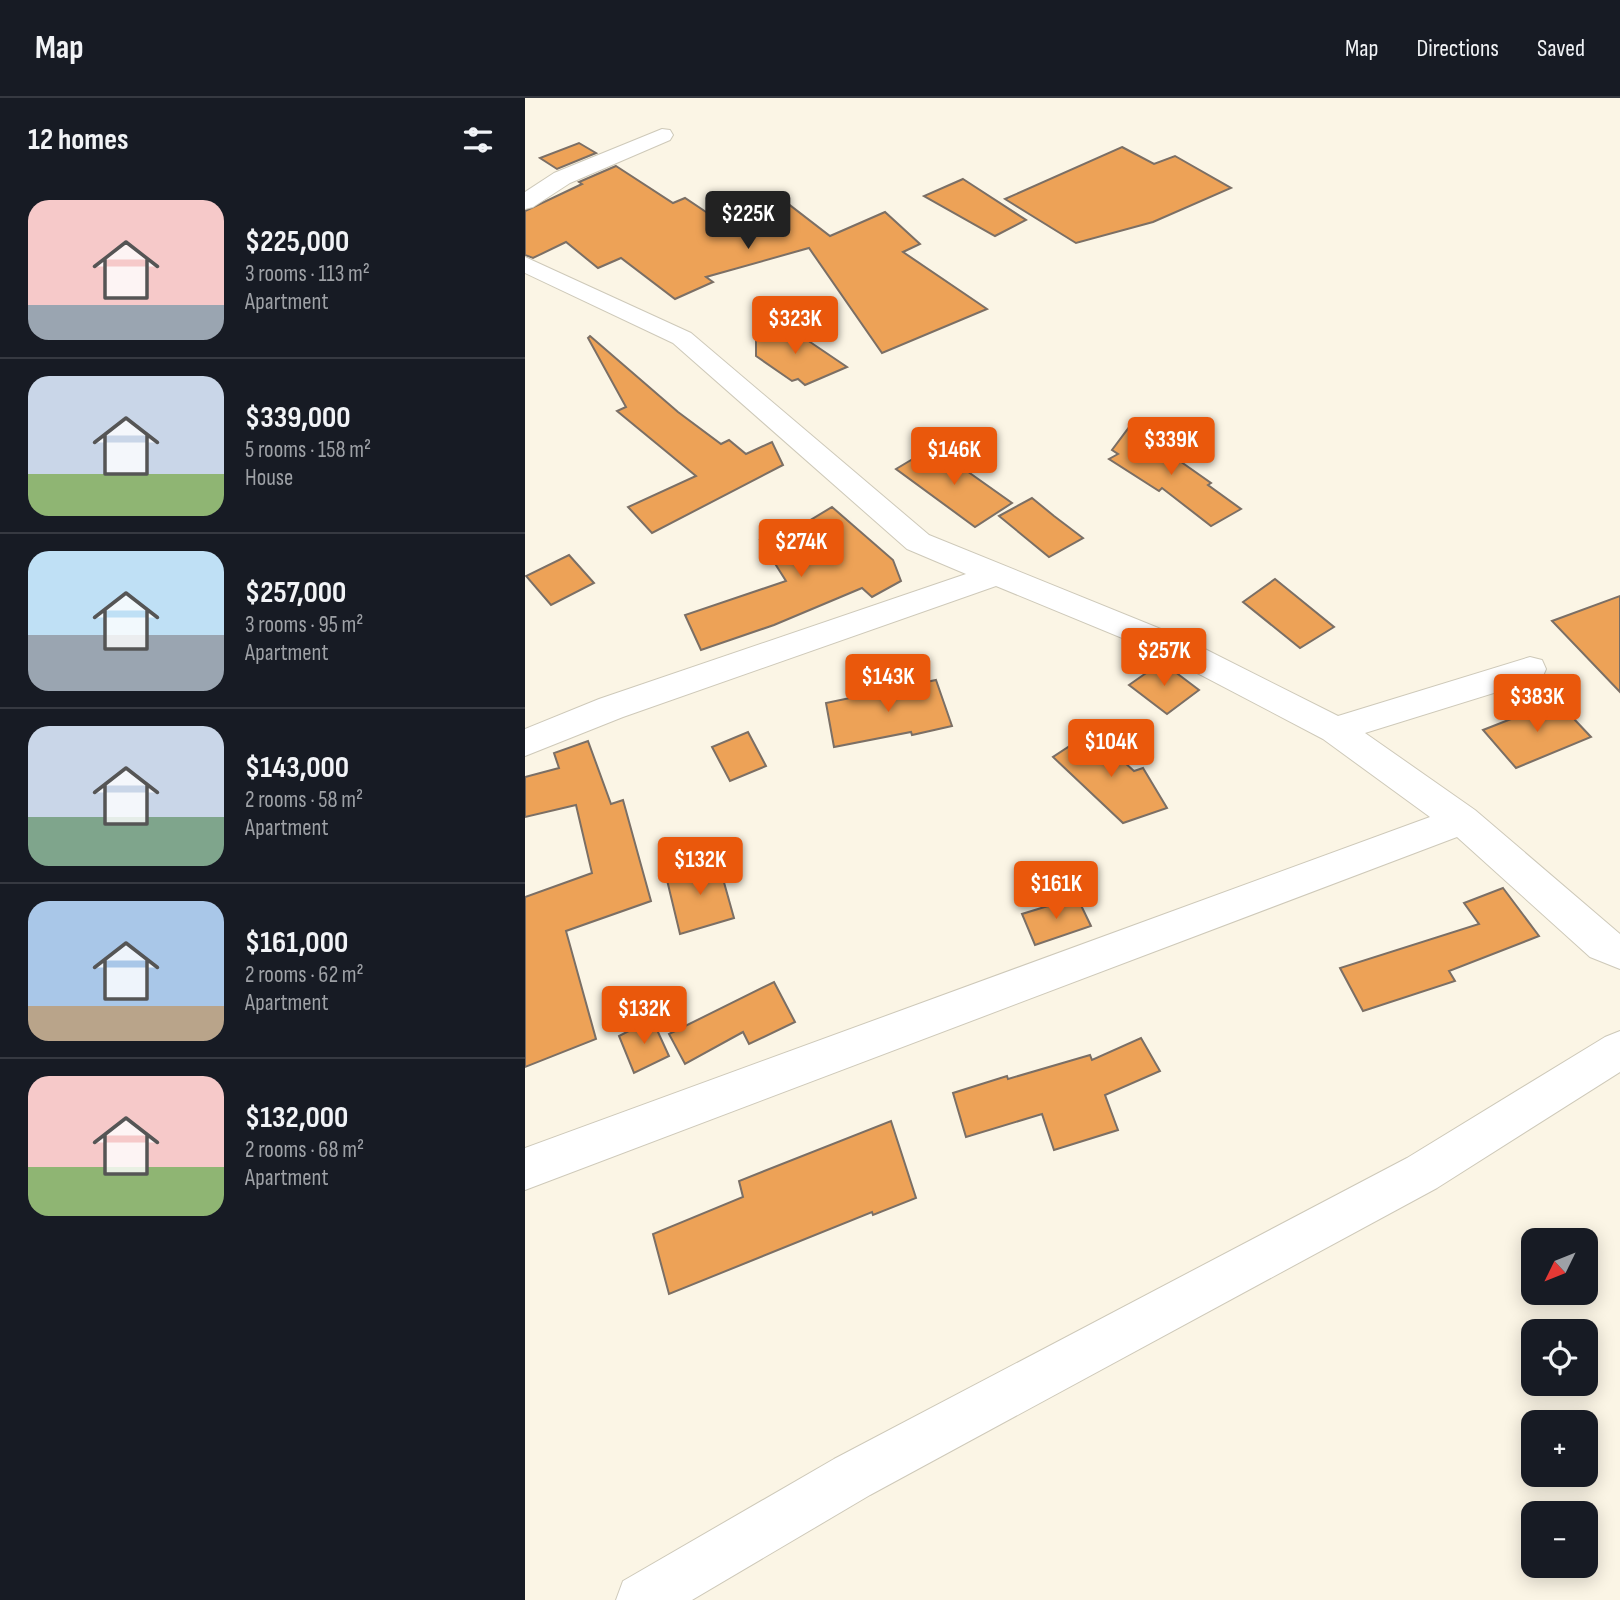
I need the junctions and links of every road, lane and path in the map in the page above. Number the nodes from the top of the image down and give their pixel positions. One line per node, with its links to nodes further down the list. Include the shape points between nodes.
1 (662, 135): 2 (street, via 562,178)
2 (525, 202)
3 (525, 264): 4 (street, via 682,338 918,542)
4 (998, 575): 6 (street, via 1172,646); 7 (street, via 611,708)
5 (1530, 669): 6 (street)
6 (1335, 730): 8 (street)
7 (525, 743)
8 (1462, 821): 9 (street, via 1604,945); 11 (street)
9 (1620, 952)
10 (1620, 1050): 12 (street, via 1422,1173 852,1477)
11 (525, 1169)
12 (642, 1600)

